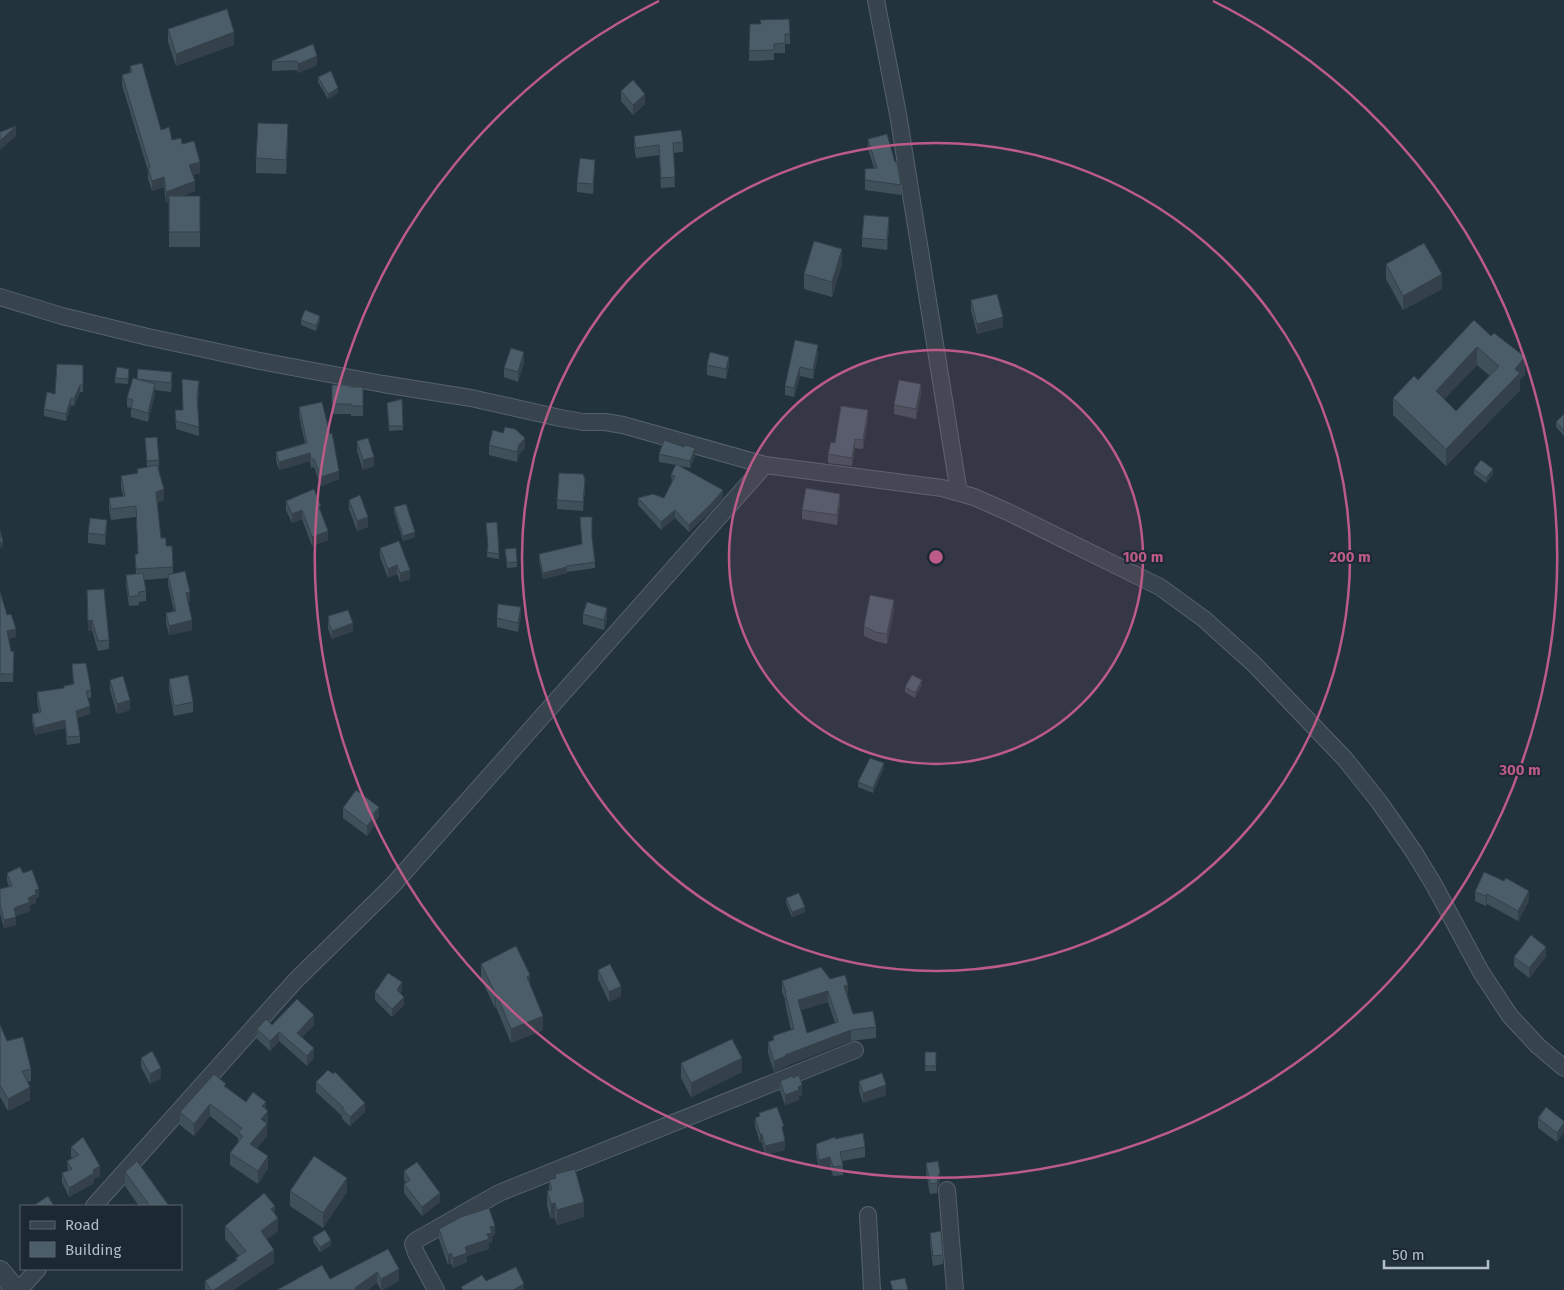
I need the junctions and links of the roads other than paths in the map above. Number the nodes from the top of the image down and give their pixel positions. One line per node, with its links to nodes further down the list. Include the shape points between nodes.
1 (876, 0): 4 (street, via 898,114)
2 (0, 297): 3 (street, via 62,316 255,360 471,398 560,418 623,424)
3 (765, 465): 4 (street, via 942,488); 8 (street, via 392,886 296,980)
4 (958, 493): 6 (street, via 1008,512 1160,587 1204,619 1254,664 1345,759 1380,803 1434,885 1496,996 1522,1031)
5 (856, 1050): 13 (street, via 499,1194 448,1222 413,1244)
6 (1564, 1068)
7 (948, 1190): 15 (street)
8 (95, 1205)
9 (868, 1215): 14 (street)
10 (37, 1270): 12 (street)
11 (0, 1272): 12 (street)
12 (17, 1290)
13 (436, 1290)
14 (872, 1290)
15 (955, 1290)

